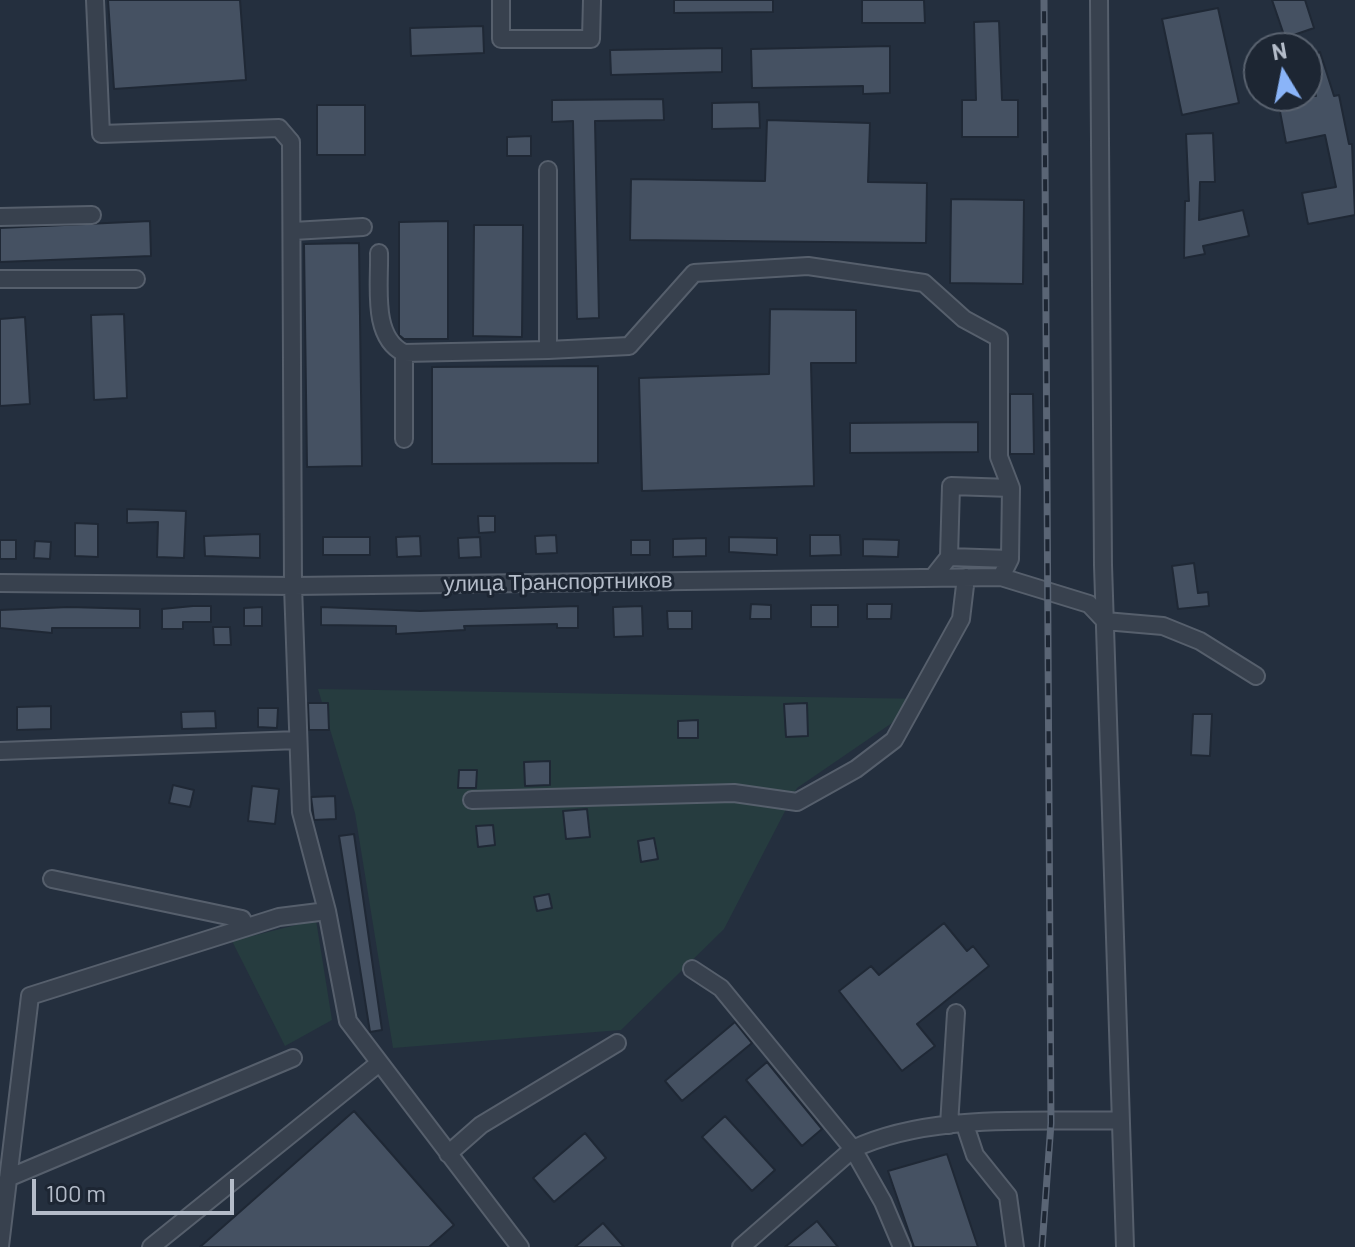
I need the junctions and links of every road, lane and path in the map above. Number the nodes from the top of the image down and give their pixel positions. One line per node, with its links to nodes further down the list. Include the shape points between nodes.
1 (95, 0): 9 (street, via 101,134 279,128 291,142)
2 (501, 0): 3 (street, via 501,39 591,39)
3 (592, 0)
4 (1099, 0): 24 (street)
5 (548, 170): 13 (street)
6 (92, 215): 7 (street)
7 (0, 217)
8 (363, 227): 9 (street)
9 (293, 231): 23 (street)
10 (379, 253): 14 (street, via 382,333 391,347)
11 (0, 279): 12 (street)
12 (136, 279)
13 (548, 350): 14 (street); 16 (street, via 629,346 694,273 808,266 924,283 964,319 999,338 999,457)
14 (404, 353): 15 (street)
15 (404, 439)
16 (1011, 488): 17 (street, via 951,486); 18 (street)
17 (949, 557): 18 (street); 19 (street)
18 (1010, 559): 21 (street)
19 (934, 576): 20 (street, улица Транспортников); 23 (street, улица Транспортников)
20 (966, 577): 21 (street, улица Транспортников); 28 (street, via 961,619 894,740 797,802 734,793)
21 (1001, 577): 24 (street, улица Транспортников, via 1089,604)
22 (0, 583): 23 (street, улица Транспортников)
23 (293, 586): 26 (street)
24 (1105, 621): 25 (street, via 1163,626 1200,641); 37 (street)
25 (1256, 676)
26 (298, 740): 27 (street); 30 (street, via 301,812)
27 (0, 751)
28 (472, 800)
29 (52, 879): 31 (street, via 242,919)
30 (327, 911): 31 (street); 36 (street, via 348,1021)
31 (246, 927): 41 (street, via 30,996)
32 (692, 969): 39 (street, via 721,988)
33 (956, 1013): 38 (street)
34 (617, 1043): 40 (street, via 481,1125)
35 (293, 1058): 41 (street)
36 (378, 1064): 40 (street); 43 (street)
37 (1120, 1120): 38 (street); 48 (street)
38 (957, 1125): 39 (street, via 899,1133); 47 (street, via 1008,1196)
39 (853, 1149): 45 (street); 46 (street)
40 (448, 1154): 44 (street)
41 (8, 1178): 42 (street)
42 (0, 1246)
43 (151, 1247)
44 (520, 1247)
45 (741, 1247)
46 (902, 1247)
47 (1015, 1247)
48 (1125, 1247)

